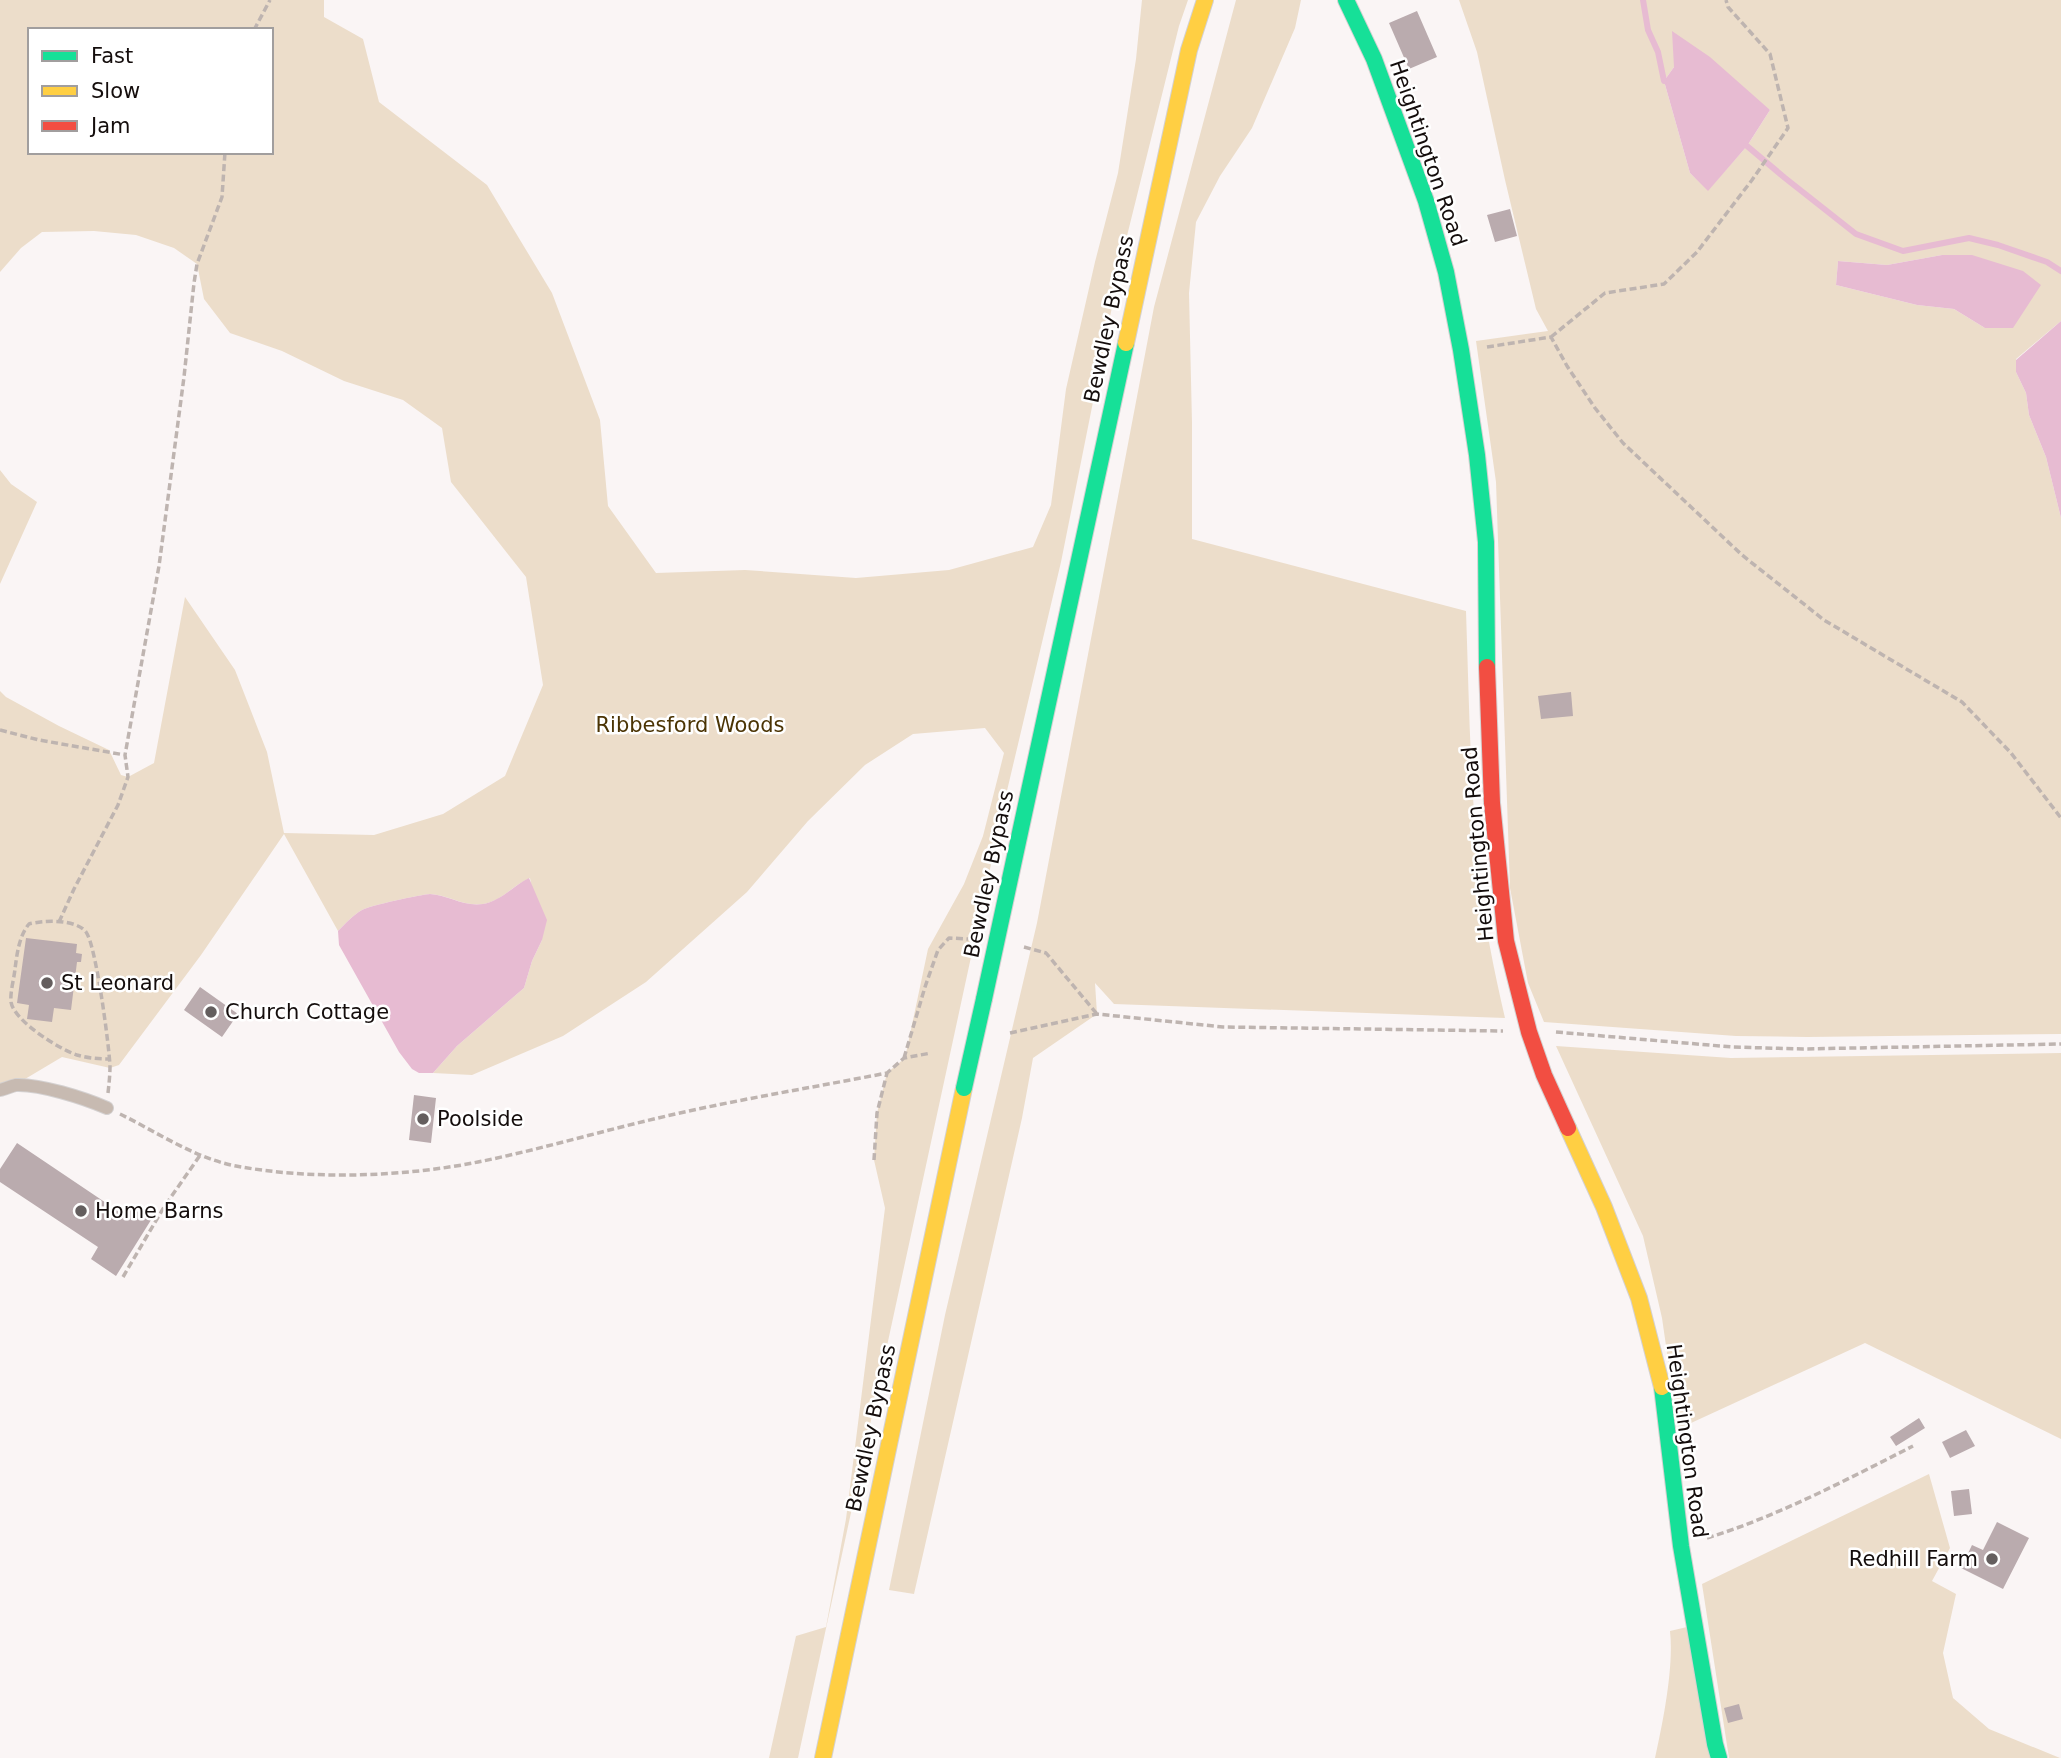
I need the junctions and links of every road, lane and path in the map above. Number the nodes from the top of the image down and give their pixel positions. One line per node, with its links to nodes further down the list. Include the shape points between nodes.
1 (270, 0): 5 (path)
2 (1205, 0): 13 (main road, Bewdley Bypass, via 1189,50)
3 (1346, 0): 8 (main road, Heightington Road, via 1374,59 1426,201)
4 (1726, 0): 7 (path, via 1770,54 1788,128 1697,252 1664,284 1605,293)
5 (255, 28)
6 (225, 154): 10 (path, via 222,197 197,264 159,566)
7 (1551, 337): 8 (path); 11 (path, via 1623,443 1742,555 1824,620 1962,702 2011,753)
8 (1461, 350): 15 (main road, Heightington Road, via 1486,542 1488,718 1501,904)
9 (0, 730): 10 (path)
10 (124, 755): 12 (path, via 128,777 118,805)
11 (2061, 818)
12 (59, 922): 20 (path, via 80,926 88,934); 20 (path, via 26,926 18,947 11,1003 30,1026 57,1046 77,1055)
13 (996, 939): 14 (path, via 1046,953); 19 (path, via 949,938 938,950); 29 (main road, Bewdley Bypass, bridge)
14 (1097, 1014): 15 (path, via 1223,1027); 16 (path)
15 (1529, 1032): 17 (path, via 1803,1049); 28 (main road, Heightington Road, via 1604,1207 1649,1331 1663,1390)
16 (1010, 1033)
17 (2061, 1044)
18 (931, 1053): 19 (path)
19 (904, 1058): 21 (path)
20 (109, 1059): 23 (path)
21 (887, 1073): 24 (path, via 440,1168 318,1174 235,1166); 25 (path, via 877,1113)
22 (0, 1090): 23 (lane, via 15,1085 42,1089)
23 (107, 1108): 24 (path)
24 (201, 1154): 26 (path)
25 (874, 1160)
26 (123, 1277)
27 (1913, 1446): 28 (path, via 1772,1513)
28 (1681, 1546): 30 (main road, Heightington Road)
29 (823, 1758)
30 (1719, 1758)

